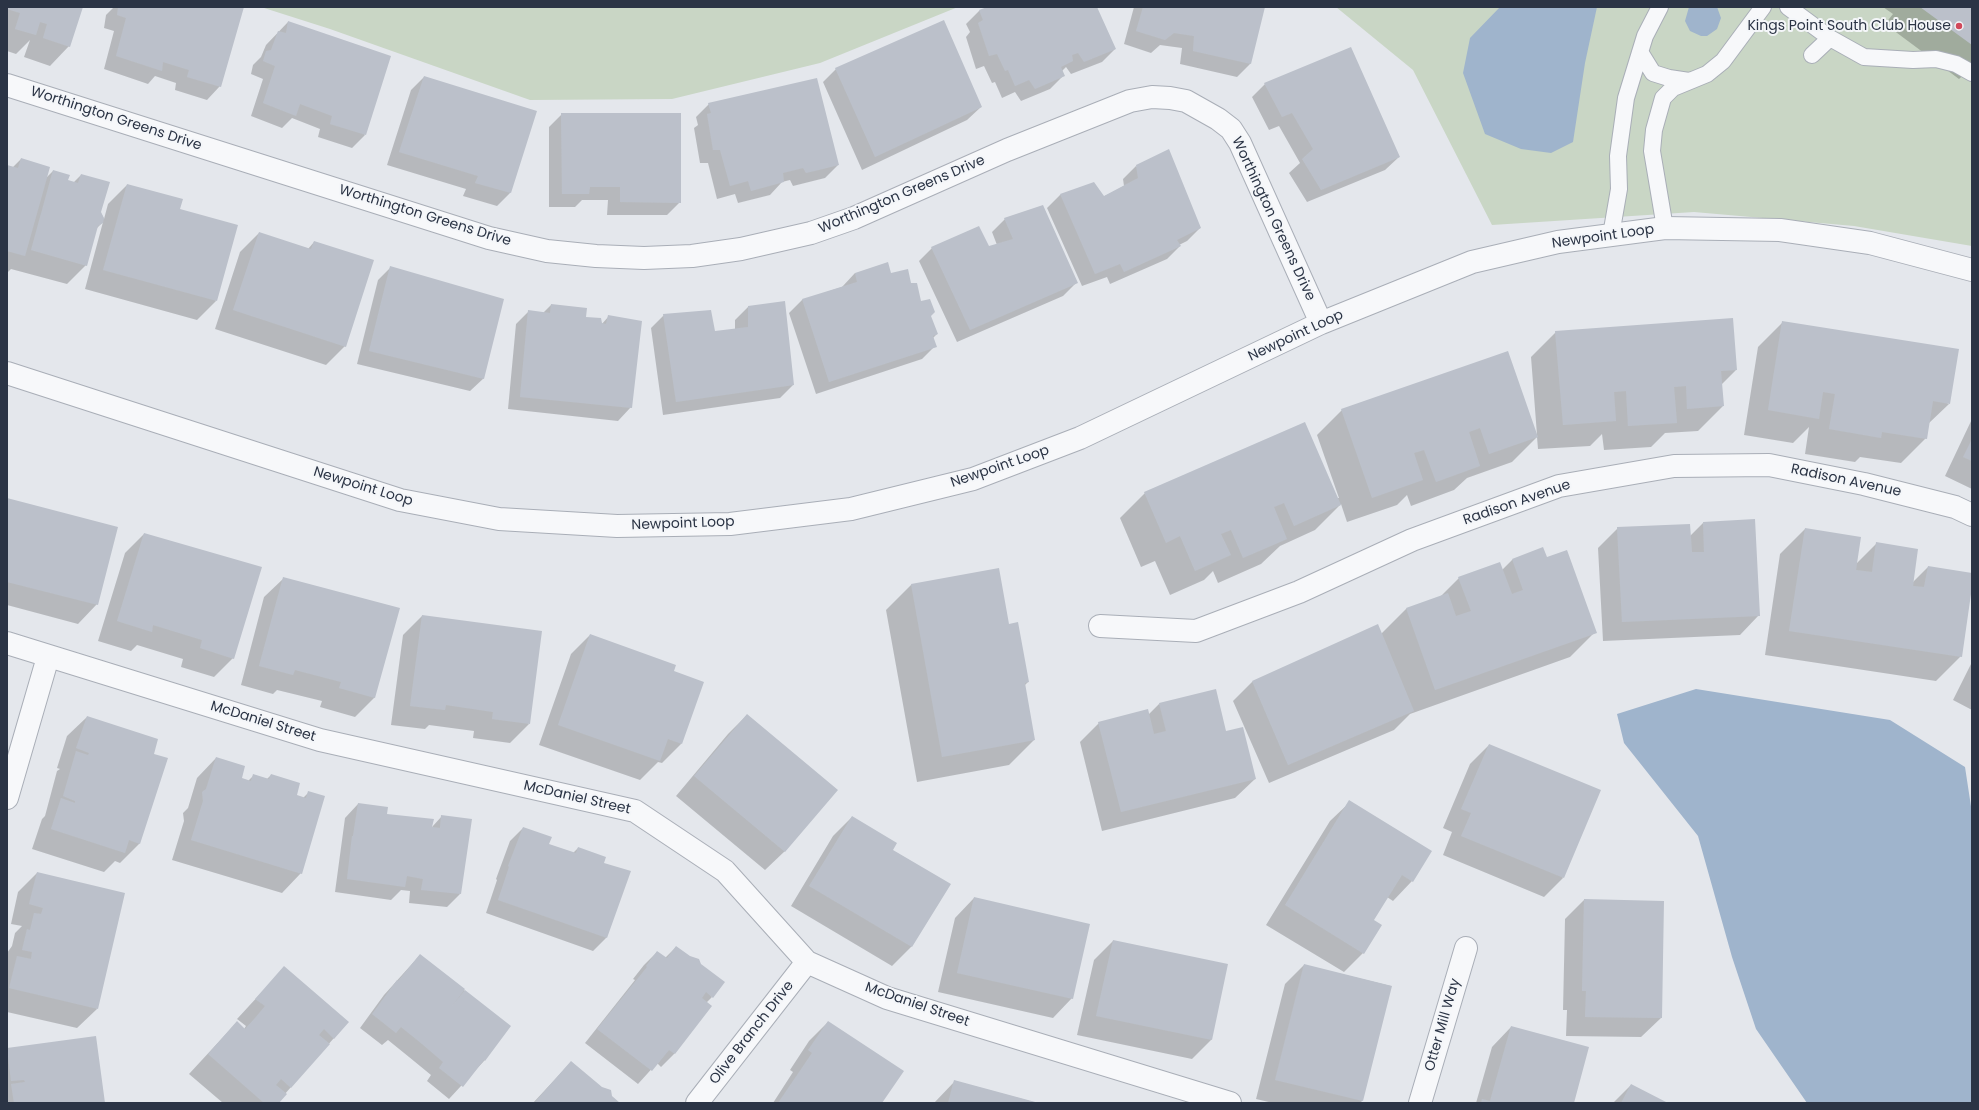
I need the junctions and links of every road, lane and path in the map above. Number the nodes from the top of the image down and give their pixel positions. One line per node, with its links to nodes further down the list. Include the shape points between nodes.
1 (1660, 7): 5 (lane)
2 (1763, 7): 8 (lane, via 1723,61 1707,74)
3 (1788, 7): 4 (lane)
4 (1830, 38): 6 (lane); 7 (lane, via 1864,57 1936,59 1956,64)
5 (1640, 52): 8 (lane, via 1652,73); 11 (lane, via 1626,98 1618,156 1620,189)
6 (1812, 55)
7 (1972, 73)
8 (1689, 80): 10 (lane, via 1673,88 1663,98 1654,130 1652,151)
9 (7, 85): 13 (street, Worthington Greens Drive, via 489,238 548,251 644,258 692,256 741,249 811,233 854,218 1007,150 1130,101 1152,97 1170,98 1186,101 1201,108 1234,134)
10 (1665, 228): 11 (street, Newpoint Loop); 12 (street, Newpoint Loop, via 1780,230 1870,243)
11 (1611, 235): 13 (street, Newpoint Loop, via 1558,242 1472,262)
12 (1972, 270)
13 (1321, 323): 14 (street, Newpoint Loop, via 1080,438 973,479 851,509 730,524 617,526 499,518 400,500)
14 (7, 372)
15 (1972, 515): 16 (street, Radison Avenue, via 1955,507 1864,484 1769,465 1674,466 1559,486 1412,540 1298,592 1196,631)
16 (1100, 626)
17 (7, 643): 18 (street, McDaniel Street)
18 (48, 657): 19 (street); 21 (street, McDaniel Street, via 320,740 635,811 724,871)
19 (7, 798)
20 (1466, 948): 24 (street, Otter Mill Way)
21 (807, 962): 22 (street, Olive Branch Drive); 23 (street, McDaniel Street, via 887,998)
22 (697, 1103)
23 (1230, 1103)
24 (1420, 1103)

